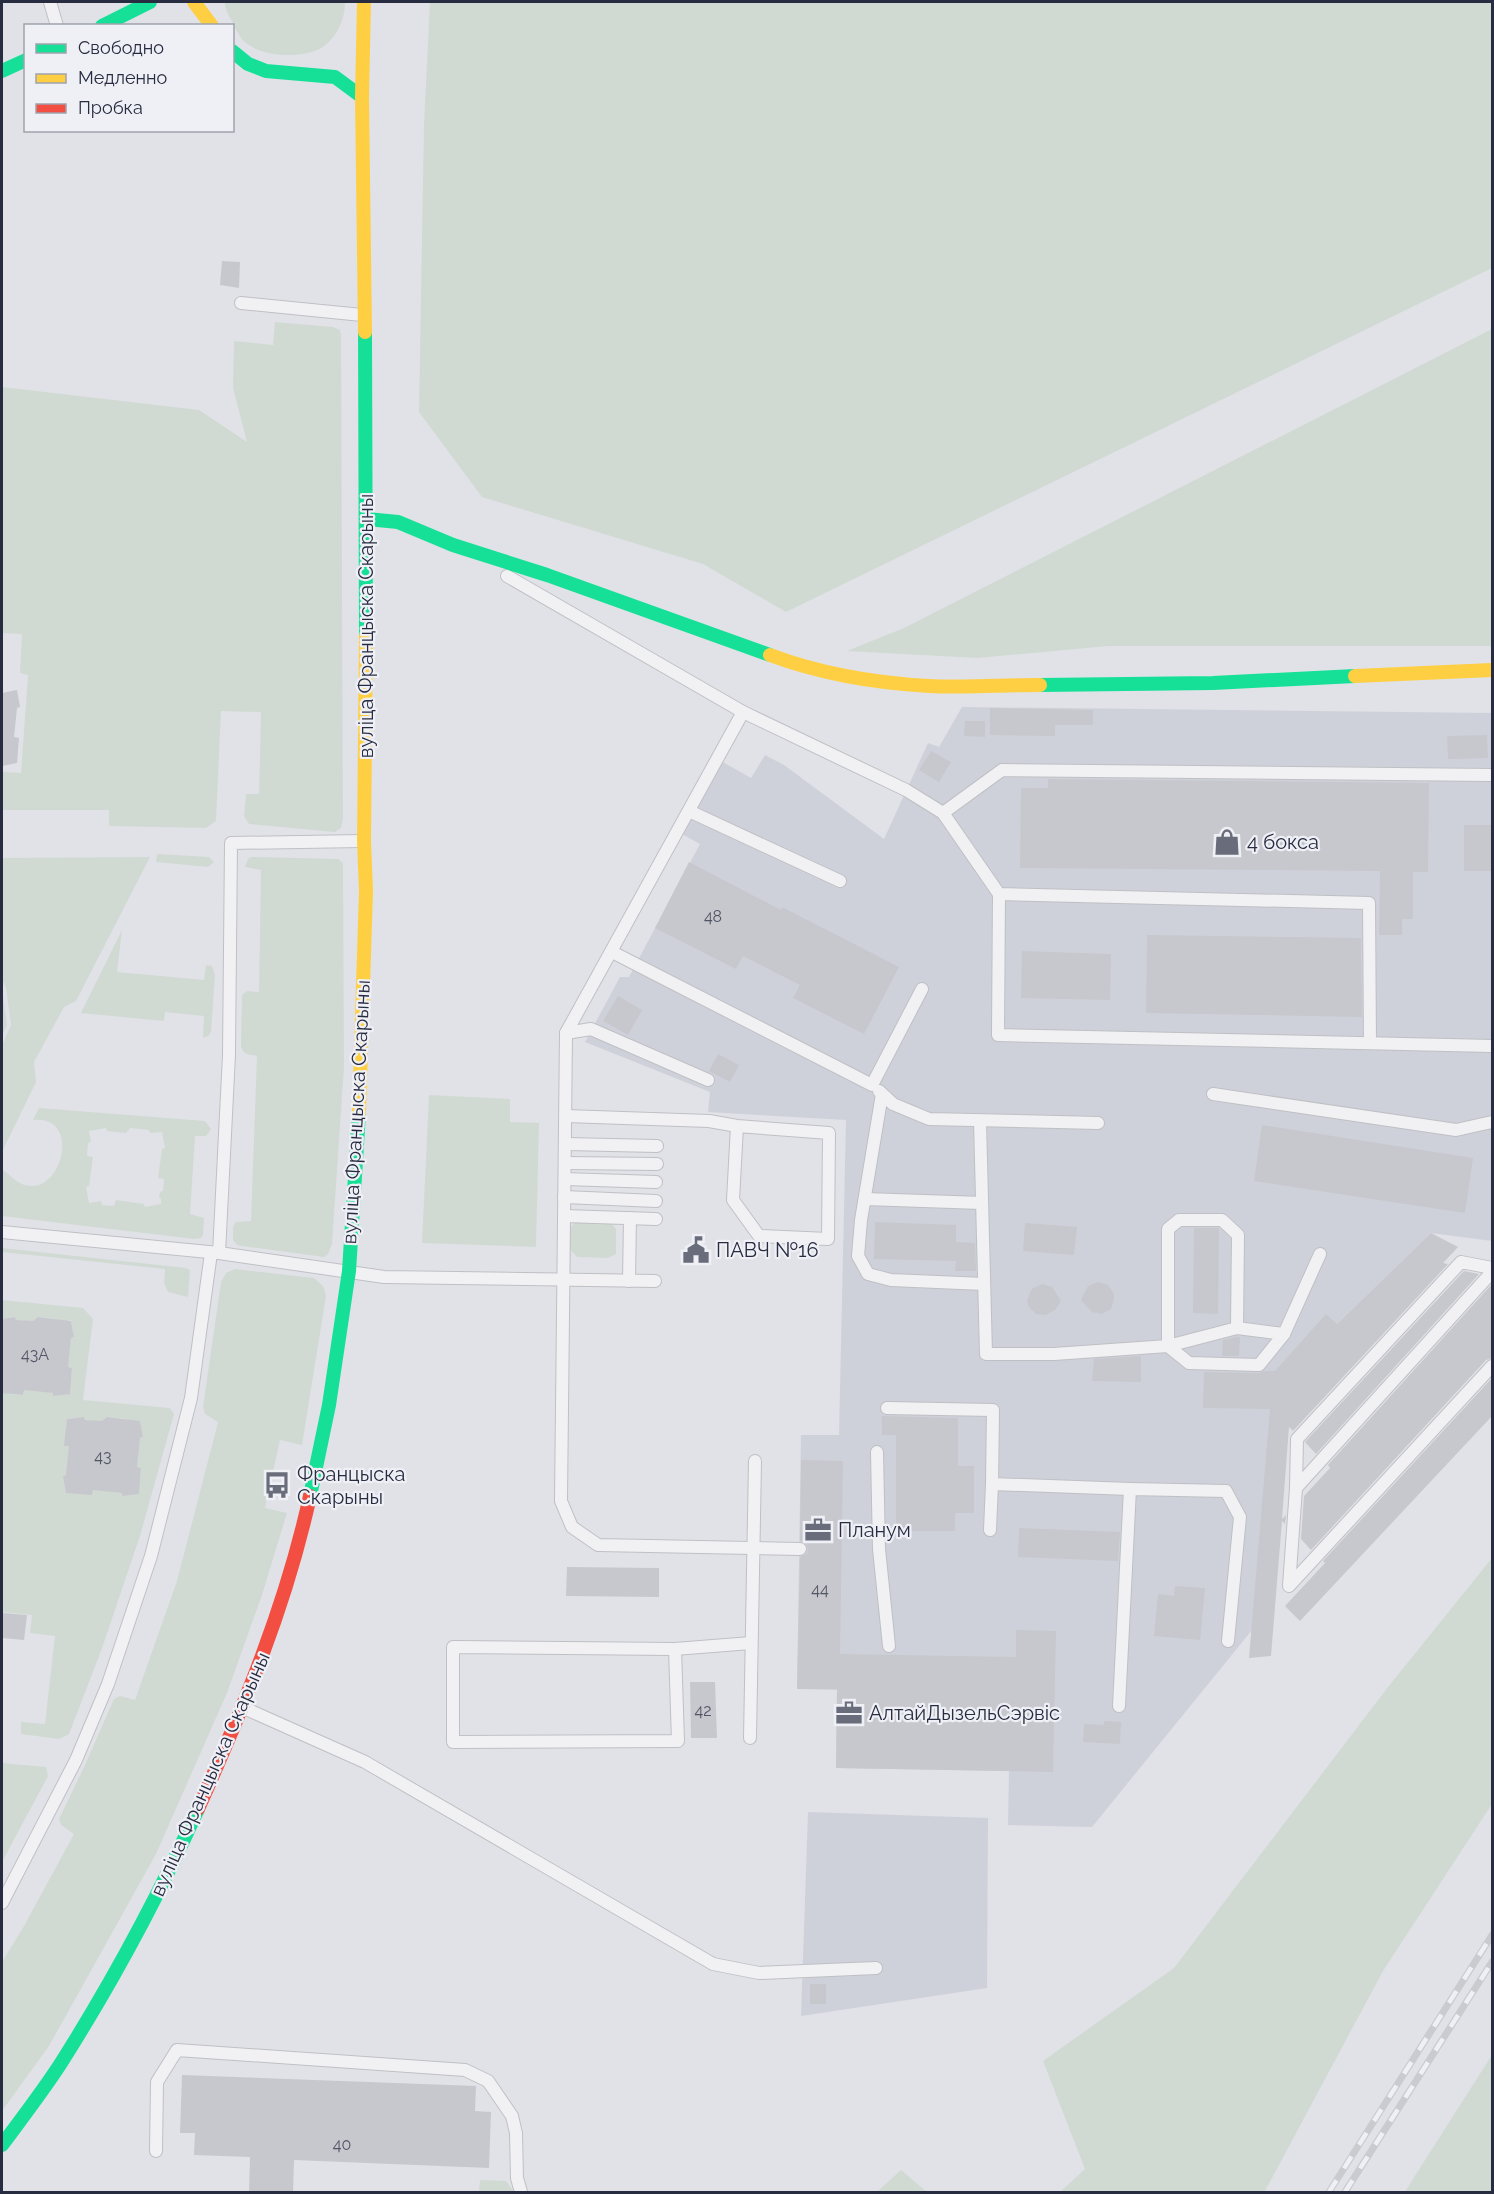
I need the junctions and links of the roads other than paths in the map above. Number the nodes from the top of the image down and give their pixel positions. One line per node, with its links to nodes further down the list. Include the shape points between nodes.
1 (50, 2): 5 (lane)
2 (150, 2): 6 (main road)
3 (194, 2): 7 (main road)
4 (364, 2): 11 (main road, вуліца Францыска Скарыны)
5 (56, 24)
6 (106, 24)
7 (210, 24)
8 (234, 53): 11 (main road, via 272,73 335,77)
9 (24, 61): 10 (main road)
10 (2, 71)
11 (362, 97): 13 (main road, вуліца Францыска Скарыны)
12 (241, 303): 13 (lane)
13 (364, 315): 14 (main road, вуліца Францыска Скарыны)
14 (368, 519): 15 (main road, via 398,522); 21 (main road, вуліца Францыска Скарыны)
15 (453, 545): 16 (main road, via 786,661 870,680 930,686 1179,683); 17 (lane)
16 (1492, 670)
17 (743, 712): 19 (lane); 20 (lane, via 906,790)
18 (1492, 776): 20 (lane, via 1002,770)
19 (689, 811): 22 (lane); 24 (lane)
20 (943, 813): 23 (lane)
21 (364, 841): 52 (lane, via 231,843 229,1055); 55 (main road, вуліца Францыска Скарыны, via 366,891 358,1132)
22 (840, 881)
23 (999, 894): 27 (lane, via 1369,903); 27 (lane, via 998,1035)
24 (612, 952): 26 (lane); 30 (lane)
25 (922, 989): 30 (lane)
26 (566, 1033): 29 (lane, via 591,1029); 33 (lane)
27 (1370, 1043): 28 (lane)
28 (1492, 1046)
29 (708, 1080)
30 (872, 1084): 31 (lane)
31 (882, 1094): 34 (lane, via 893,1104 929,1119); 45 (lane)
32 (1213, 1094): 35 (lane, via 1456,1130)
33 (567, 1116): 37 (lane, via 708,1121); 38 (lane)
34 (980, 1121): 36 (lane); 47 (lane)
35 (1492, 1122)
36 (1098, 1123)
37 (736, 1126): 37 (lane, via 829,1133 828,1239 759,1236 733,1200)
38 (566, 1144): 39 (lane); 40 (lane)
39 (657, 1146)
40 (565, 1163): 41 (lane); 42 (lane)
41 (657, 1164)
42 (565, 1179): 43 (lane); 44 (lane)
43 (656, 1182)
44 (564, 1197): 46 (lane); 48 (lane)
45 (865, 1199): 47 (lane); 59 (lane, via 858,1256 868,1274 891,1280)
46 (656, 1201)
47 (982, 1203): 59 (lane)
48 (564, 1216): 49 (lane); 56 (lane)
49 (630, 1218): 50 (lane); 57 (lane)
50 (656, 1220)
51 (2, 1232): 52 (lane)
52 (215, 1253): 55 (lane); 80 (lane, via 191,1398 151,1556 108,1684 76,1760)
53 (1320, 1254): 61 (lane)
54 (1492, 1270): 68 (lane); 68 (lane, via 1461,1262 1297,1439)
55 (349, 1271): 56 (lane, via 384,1277); 78 (main road, вуліца Францыска Скарыны, via 329,1405 304,1521)
56 (562, 1280): 57 (lane); 71 (lane, via 561,1501 572,1527 598,1545)
57 (629, 1281): 58 (lane)
58 (656, 1281)
59 (984, 1284): 62 (lane, via 986,1354)
60 (1237, 1328): 61 (lane); 62 (lane); 62 (lane, via 1238,1235 1222,1220 1179,1220 1168,1229)
61 (1284, 1334): 62 (lane, via 1259,1365 1189,1363)
62 (1168, 1346)
63 (1492, 1366): 68 (lane, via 1289,1586)
64 (887, 1408): 67 (lane, via 993,1410)
65 (877, 1452): 75 (lane, via 879,1549)
66 (755, 1461): 71 (lane)
67 (992, 1484): 69 (lane); 70 (lane)
68 (1296, 1488)
69 (1130, 1489): 73 (lane, via 1226,1491 1240,1517); 77 (lane)
70 (990, 1530)
71 (754, 1547): 72 (lane); 74 (lane)
72 (800, 1549)
73 (1228, 1641)
74 (751, 1644): 76 (lane); 79 (lane)
75 (889, 1646)
76 (675, 1649): 76 (lane, via 453,1647 453,1742 678,1741)
77 (1119, 1706)
78 (243, 1708): 81 (lane, via 365,1762 713,1964 759,1973); 82 (main road, вуліца Францыска Скарыны, via 163,1885 109,1983 60,2065)
79 (750, 1738)
80 (2, 1903)
81 (876, 1968)
82 (2, 2145)
83 (156, 2151): 84 (lane, via 157,2082 177,2050 465,2070 488,2081 512,2116)
84 (521, 2193)

